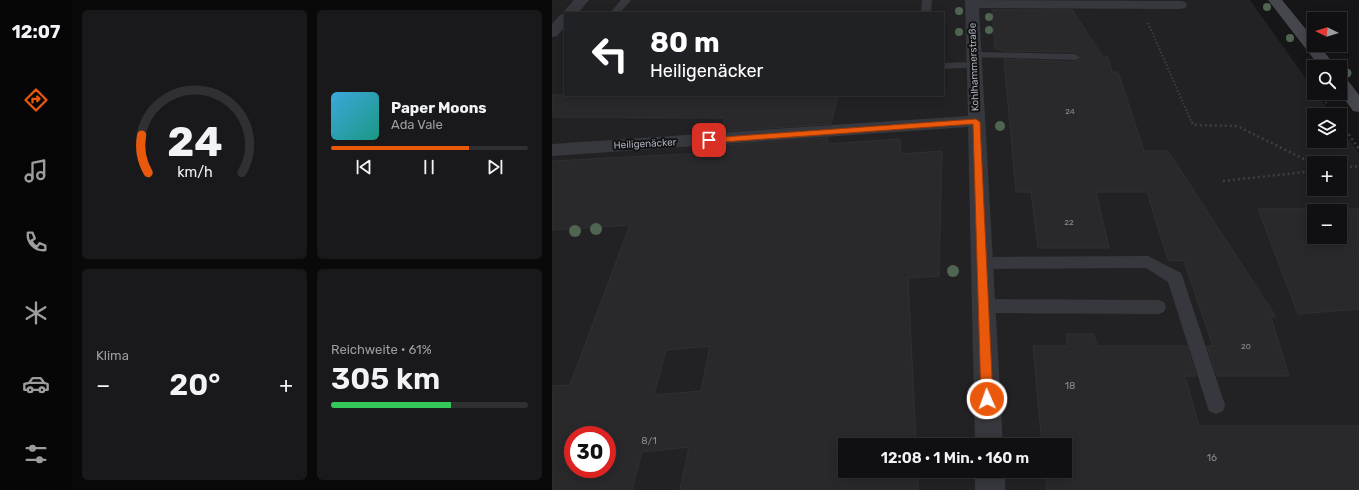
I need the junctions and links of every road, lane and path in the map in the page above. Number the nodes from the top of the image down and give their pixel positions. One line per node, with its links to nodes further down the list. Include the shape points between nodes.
1 (582, 0): 8 (street)
2 (626, 0): 9 (lane)
3 (927, 0): 10 (lane)
4 (1275, 0): 15 (main road)
5 (972, 2): 6 (street); 14 (street, Kohlhammerstraße)
6 (1127, 5): 7 (street); 23 (path, via 1143,13 1193,125 1237,126)
7 (1180, 5)
8 (571, 12)
9 (616, 12)
10 (926, 12)
11 (564, 19): 12 (street)
12 (552, 33)
13 (1075, 56): 14 (lane)
14 (974, 60): 16 (lane); 19 (street, Kohlhammerstraße)
15 (1322, 60)
16 (944, 66)
17 (1347, 91): 18 (main road)
18 (1359, 107)
19 (976, 122): 22 (street, Heiligenäcker); 28 (street, Kohlhammerstraße)
20 (1347, 132): 21 (path)
21 (1359, 149)
22 (552, 150)
23 (1307, 161)
24 (1359, 166): 25 (path)
25 (1347, 167)
26 (1307, 172): 27 (path)
27 (1223, 181)
28 (982, 263): 29 (street, Kohlhammerstraße); 31 (lane, via 1148,262 1175,278)
29 (983, 306): 30 (lane); 32 (street, Kohlhammerstraße)
30 (1158, 307)
31 (1216, 405)
32 (989, 438)
33 (990, 478): 34 (street)
34 (990, 490)

